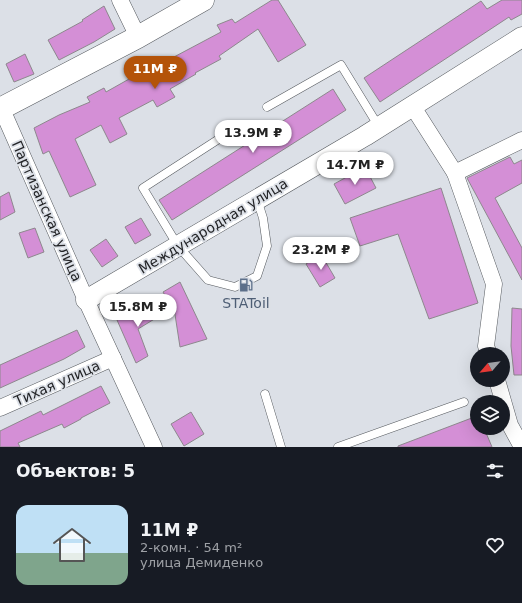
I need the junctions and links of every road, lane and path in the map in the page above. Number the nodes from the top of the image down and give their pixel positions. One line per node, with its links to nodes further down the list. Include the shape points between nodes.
1 (120, 0): 3 (street)
2 (203, 0): 3 (main road)
3 (138, 37): 7 (main road)
4 (522, 37): 5 (street, Международная улица)
5 (413, 106): 8 (street, Международная улица); 11 (street)
6 (267, 107): 8 (lane, via 341,65)
7 (0, 108): 14 (street, Партизанская улица)
8 (379, 127): 12 (street, Международная улица)
9 (225, 135): 13 (lane, via 143,188)
10 (522, 140): 11 (street)
11 (455, 173): 15 (street, via 494,284)
12 (257, 200): 13 (street, Международная улица); 13 (lane, via 263,218 267,246 257,276 235,287 208,280)
13 (178, 246): 14 (street, Международная улица)
14 (86, 300): 16 (street, Партизанская улица)
15 (486, 347)
16 (113, 358): 20 (street, Тихая улица); 21 (street, Партизанская улица)
17 (499, 387): 24 (street, via 510,425)
18 (265, 394): 22 (lane)
19 (464, 402): 23 (lane)
20 (0, 408)
21 (154, 447)
22 (281, 447)
23 (338, 447)
24 (522, 447)

